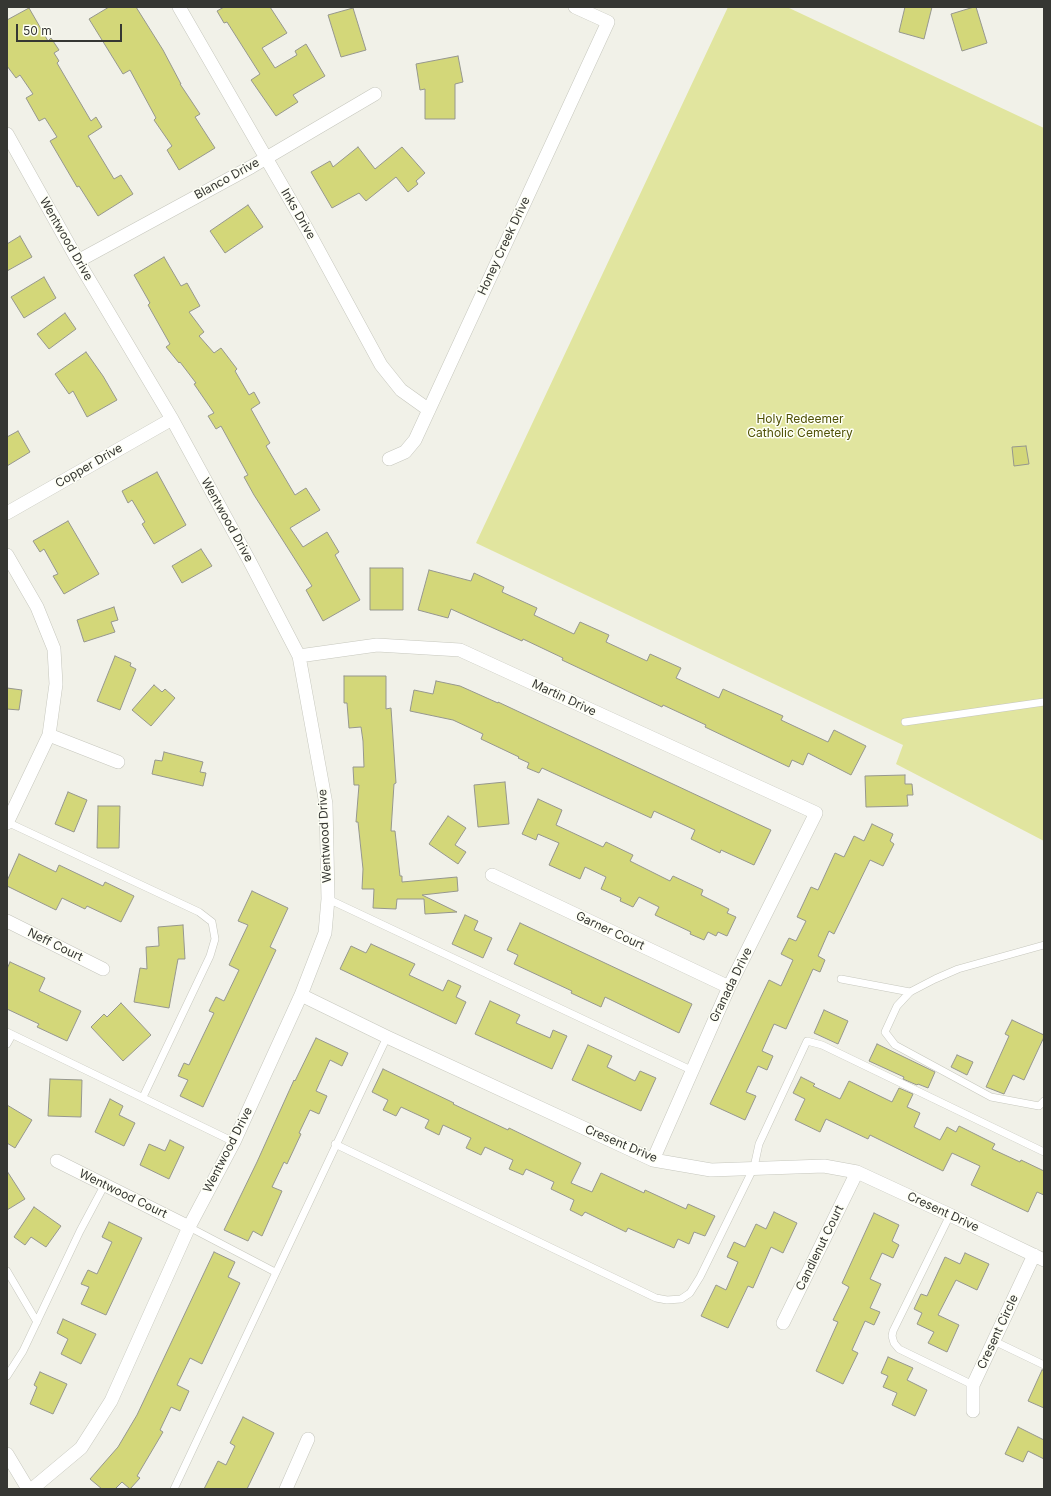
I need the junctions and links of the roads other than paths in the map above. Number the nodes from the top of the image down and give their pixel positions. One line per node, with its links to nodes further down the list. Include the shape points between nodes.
1 (179, 7): 5 (street, Inks Drive)
2 (575, 7): 7 (street, Honey Creek Drive, via 608,22)
3 (375, 94): 5 (street, Blanco Drive)
4 (7, 134): 6 (street, Wentwood Drive)
5 (265, 158): 6 (street, Blanco Drive); 7 (street, Inks Drive, via 381,365 401,390)
6 (78, 261): 8 (street, Wentwood Drive)
7 (428, 410): 9 (street, Honey Creek Drive, via 415,440 405,452)
8 (172, 419): 10 (street, Copper Drive); 12 (street, Wentwood Drive)
9 (389, 459)
10 (7, 513)
11 (7, 555): 15 (street, via 36,607 54,649 56,684)
12 (299, 656): 17 (street, Martin Drive, via 377,645 460,650); 20 (street, Wentwood Drive, via 326,804)
13 (1044, 702): 14 (lane)
14 (905, 722)
15 (49, 735): 16 (street); 18 (street)
16 (118, 762)
17 (816, 813): 25 (street, Granada Drive)
18 (7, 823): 32 (lane, via 199,912 212,922 215,939 210,956)
19 (492, 875): 25 (street, Garner Court)
20 (328, 899): 27 (street, Wentwood Drive, via 325,933); 31 (lane)
21 (7, 921): 23 (street, Neff Court)
22 (1044, 945): 26 (lane, via 958,969)
23 (103, 969)
24 (840, 978): 26 (lane)
25 (729, 987): 31 (street, Granada Drive)
26 (910, 992): 33 (lane, via 897,1006 885,1032 895,1045 991,1097 1039,1106)
27 (301, 995): 29 (street, Cresent Drive); 34 (street, Wentwood Drive)
28 (9, 1034): 30 (lane); 32 (lane)
29 (387, 1037): 35 (lane); 37 (street, Cresent Drive)
30 (7, 1044)
31 (692, 1070): 37 (street, Granada Drive)
32 (142, 1097): 34 (lane)
33 (1044, 1101)
34 (234, 1142): 43 (street, Wentwood Drive)
35 (335, 1144): 39 (lane, via 656,1298 667,1300 681,1299 690,1293); 46 (lane)
36 (1044, 1152): 39 (lane, via 822,1045 807,1041 759,1144)
37 (653, 1160): 39 (street, Cresent Drive, via 711,1170)
38 (57, 1161): 41 (street, Wentwood Court)
39 (754, 1167): 40 (street, Cresent Drive, via 824,1166)
40 (857, 1172): 42 (street, Cresent Drive); 48 (street, Candlenut Court)
41 (104, 1186): 43 (street, Wentwood Court); 47 (lane)
42 (950, 1215): 44 (street, Cresent Drive); 52 (lane, via 892,1336 899,1349)
43 (189, 1227): 46 (lane); 57 (street, Wentwood Drive, via 111,1401 81,1448)
44 (1039, 1258): 49 (street, Cresent Circle)
45 (7, 1271): 47 (lane)
46 (275, 1272): 58 (lane)
47 (37, 1322): 51 (lane)
48 (783, 1323)
49 (994, 1341): 50 (lane); 52 (street, Cresent Circle)
50 (1044, 1365)
51 (7, 1376)
52 (973, 1385): 53 (street, Cresent Circle)
53 (973, 1411)
54 (308, 1439): 59 (street)
55 (7, 1454): 56 (street)
56 (28, 1489)
57 (32, 1489)
58 (174, 1489)
59 (286, 1489)

